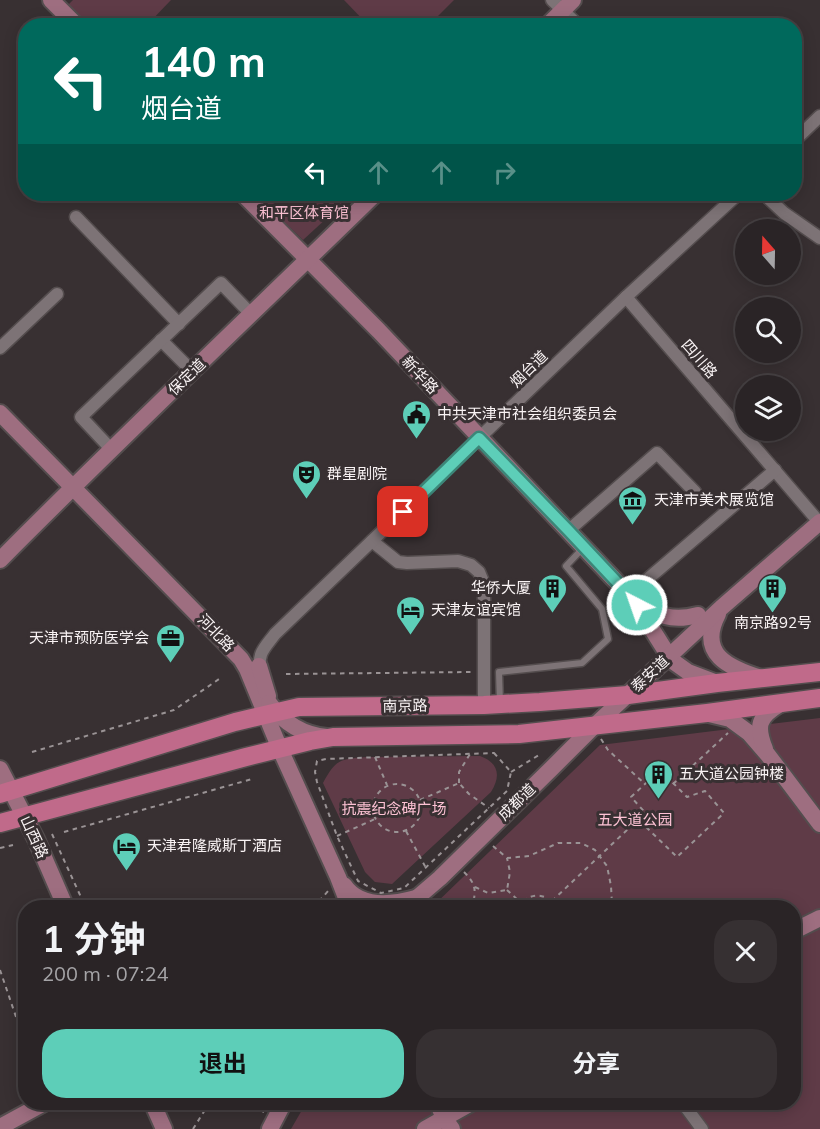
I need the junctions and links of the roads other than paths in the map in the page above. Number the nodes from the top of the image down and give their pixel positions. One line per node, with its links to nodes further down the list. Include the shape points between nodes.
1 (51, 0): 3 (street)
2 (562, 3): 4 (street); 5 (street)
3 (69, 18)
4 (552, 18)
5 (573, 18)
6 (820, 116): 7 (street)
7 (802, 133)
8 (250, 201): 14 (street, 新华路)
9 (368, 201): 14 (street, 保定道)
10 (730, 201): 16 (street, 烟台道)
11 (771, 201): 13 (street)
12 (76, 218): 18 (street)
13 (820, 238)
14 (308, 259): 17 (street, 保定道); 23 (street, 新华路)
15 (57, 294): 20 (street)
16 (626, 297): 23 (street, 烟台道); 25 (street, 四川路)
17 (252, 315): 18 (street, via 221,283); 21 (street, 保定道)
18 (179, 324): 19 (street)
19 (161, 340): 21 (street); 24 (street, via 81,417)
20 (0, 348)
21 (193, 372): 24 (street, 保定道)
22 (0, 413): 26 (street, 河北路)
23 (479, 438): 29 (street, 新华路); 30 (street, 烟台道)
24 (111, 449): 26 (street, 保定道)
25 (775, 470): 28 (street, 四川路); 33 (street)
26 (73, 487): 32 (street, 保定道); 37 (street, 河北路)
27 (695, 492): 29 (street, via 657,453)
28 (818, 517): 34 (street, 泰安道); 35 (street, 泰安道)
29 (568, 530): 31 (street, 新华路)
30 (372, 541): 37 (street, 烟台道, via 275,634); 44 (street, via 398,562 458,561 479,572 484,584 484,672)
31 (584, 547): 33 (street, 新华路); 44 (lane, via 566,566 602,609 608,639 582,663 499,672)
32 (0, 560)
33 (629, 595): 35 (street, via 666,617 686,619); 36 (street, 新华路)
34 (721, 608): 36 (street, 泰安道); 39 (street, via 711,633 718,656 733,668)
35 (698, 615): 36 (street, 泰安道)
36 (663, 648): 40 (street, 新华路, via 678,666); 41 (street, 泰安道); 41 (street, via 656,644)
37 (253, 668): 46 (street, 河北路); 46 (street)
38 (820, 672): 39 (main road, 南京路)
39 (762, 679): 40 (main road, 南京路)
40 (717, 683): 41 (main road, 南京路)
41 (627, 695): 44 (main road, 南京路); 47 (street, 成都道)
42 (820, 698): 43 (main road, 南京路)
43 (780, 704): 45 (main road, 南京路); 50 (street, via 766,713 760,724)
44 (492, 705): 46 (main road, 南京路, via 298,707)
45 (707, 713): 47 (main road, 南京路); 50 (street, via 737,724)
46 (271, 714): 48 (street, via 307,734); 49 (street, 河北路); 52 (main road, 南京路)
47 (593, 727): 48 (main road, 南京路, via 519,734); 60 (street, 成都道)
48 (333, 737): 49 (main road, 南京路)
49 (280, 749): 53 (main road, 南京路); 56 (street, 河北路)
50 (768, 755): 55 (street)
51 (0, 769): 52 (street, 山西路)
52 (6, 792): 53 (street, 山西路)
53 (25, 817): 54 (main road, 南京路); 57 (street, 山西路)
54 (0, 823)
55 (820, 824)
56 (334, 884): 58 (street, 河北路); 59 (street)
57 (63, 900)
58 (345, 900)
59 (362, 900)
60 (414, 900)
61 (820, 918): 62 (street)
62 (801, 928)
63 (34, 1110): 70 (street)
64 (156, 1110): 71 (street)
65 (280, 1110): 69 (street)
66 (458, 1110): 68 (street)
67 (688, 1110): 73 (street)
68 (444, 1117): 72 (street)
69 (273, 1124)
70 (11, 1125)
71 (164, 1129)
72 (425, 1129)
73 (702, 1129)

